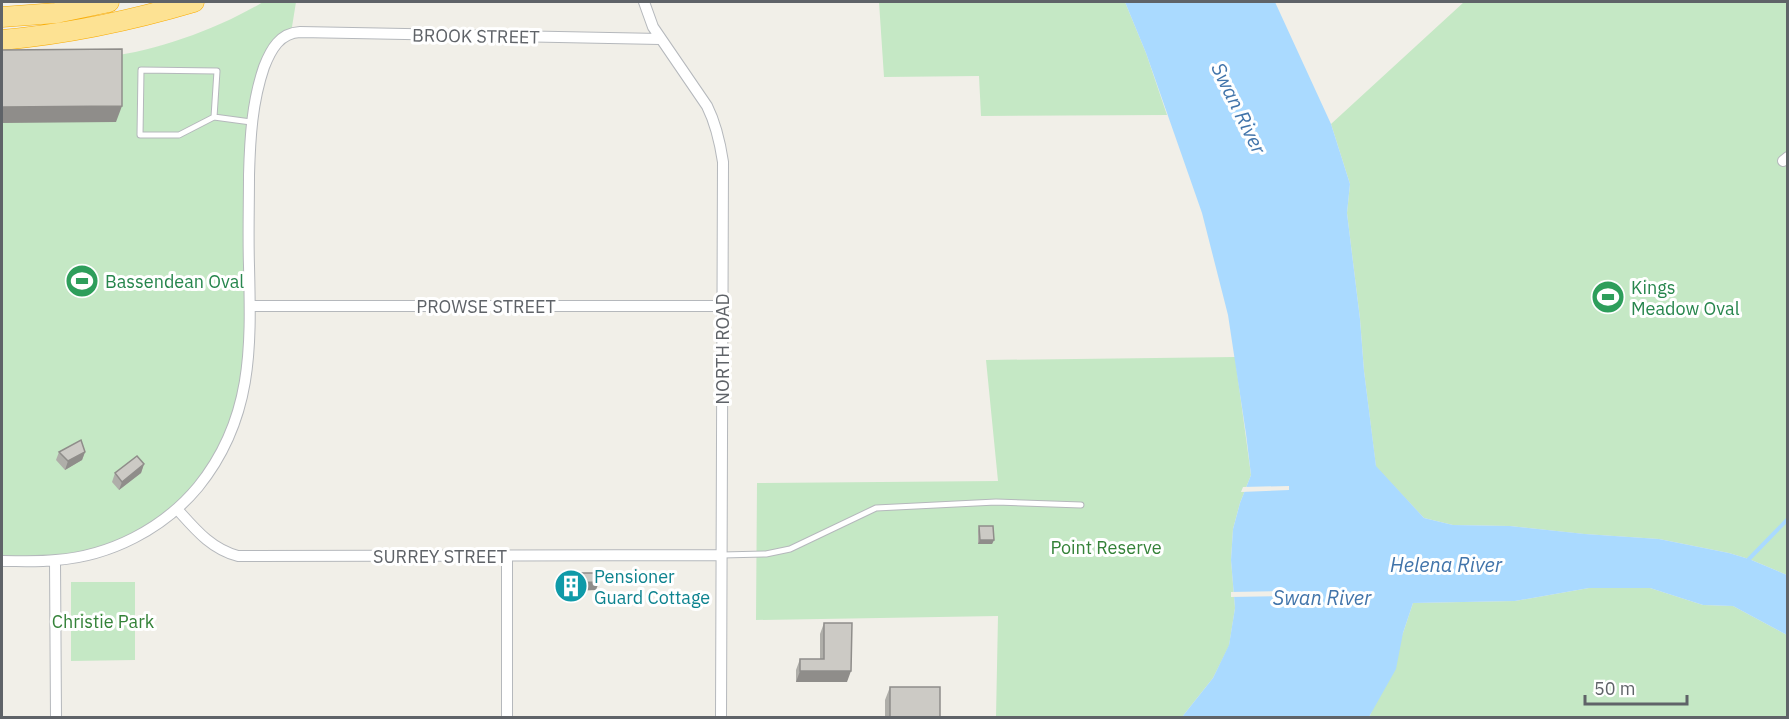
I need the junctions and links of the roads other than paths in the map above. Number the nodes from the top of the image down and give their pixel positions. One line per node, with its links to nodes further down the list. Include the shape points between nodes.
1 (109, 2): 4 (highway, via 56,13)
2 (194, 2): 6 (highway, via 106,25 45,37)
3 (644, 2): 5 (street, NORTH ROAD)
4 (2, 16)
5 (660, 39): 8 (street, BROOK STREET, via 291,33 275,45 265,64); 10 (street, NORTH ROAD, via 707,106 720,145)
6 (2, 40)
7 (214, 117): 7 (lane, via 217,71 141,70 140,135 179,135); 8 (lane)
8 (251, 122): 9 (street)
9 (250, 306): 10 (street, PROWSE STREET); 12 (street, via 246,378 235,422 206,477)
10 (722, 306): 13 (street, NORTH ROAD)
11 (1081, 505): 13 (lane, via 996,502 876,508 778,553)
12 (177, 509): 14 (street, SURREY STREET, via 217,549 238,556); 16 (street, via 124,543)
13 (722, 555): 14 (street, SURREY STREET); 19 (street, NORTH ROAD)
14 (507, 556): 18 (street)
15 (2, 561): 16 (street)
16 (55, 561): 17 (street)
17 (56, 717)
18 (507, 717)
19 (721, 717)

